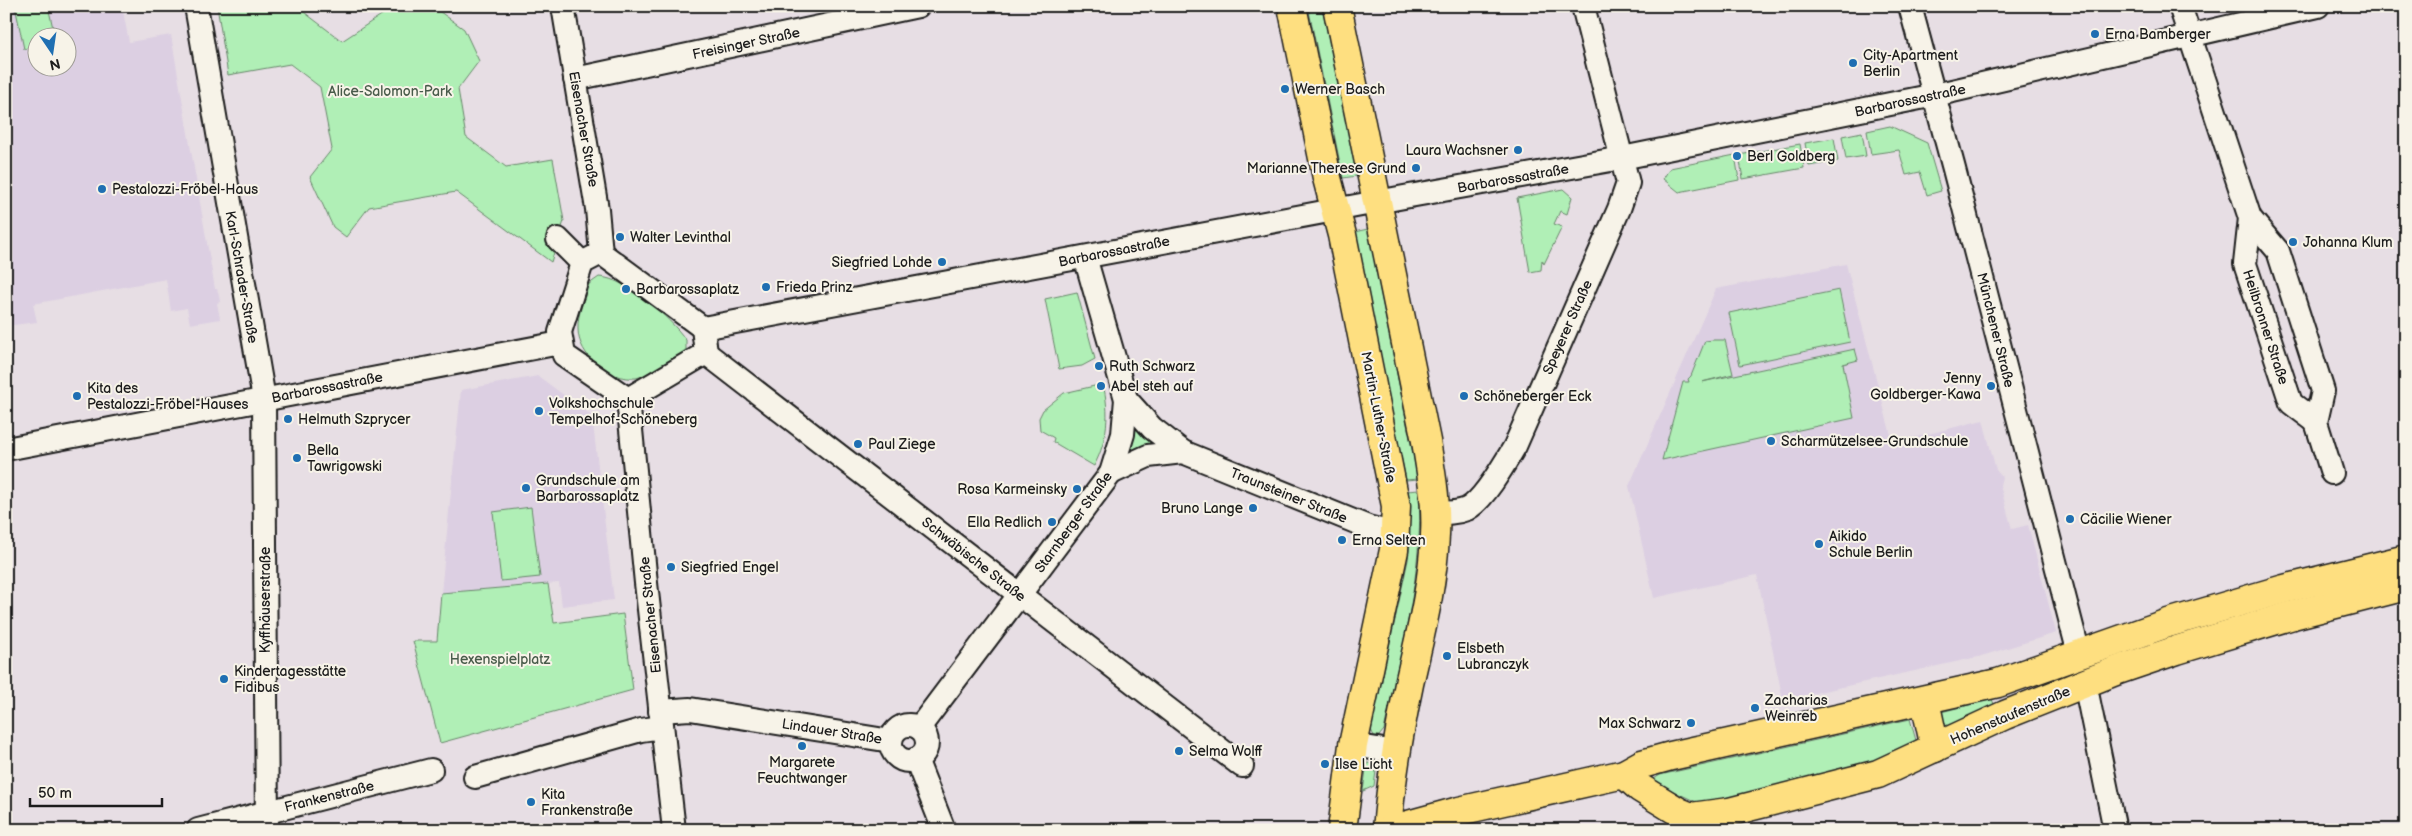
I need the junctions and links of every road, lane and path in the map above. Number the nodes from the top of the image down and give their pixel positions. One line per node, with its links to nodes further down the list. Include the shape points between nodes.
1 (196, 6): 25 (street, Karl-Schrader-Straße)
2 (563, 6): 11 (street, Eisenacher Straße)
3 (918, 6): 11 (street, Freisinger Straße)
4 (1292, 6): 15 (main road, Martin-Luther-Straße)
5 (1337, 6): 14 (main road)
6 (1583, 6): 13 (street, Speyerer Straße)
7 (1910, 6): 12 (street, Münchener Straße)
8 (2180, 6): 10 (street, Heilbronner Straße)
9 (2318, 6): 10 (street, Barbarossastraße)
10 (2190, 37): 12 (street, Barbarossastraße); 16 (street, Heilbronner Straße)
11 (575, 79): 19 (street, Eisenacher Straße, via 597,209)
12 (1935, 95): 13 (street, Barbarossastraße); 36 (street, Münchener Straße)
13 (1622, 158): 14 (street, Barbarossastraße); 31 (street, Speyerer Straße, via 1628,183 1619,209 1515,446 1473,504 1459,512)
14 (1378, 201): 15 (street, Barbarossastraße); 31 (main road, via 1426,441)
15 (1336, 209): 18 (street, Barbarossastraße); 32 (main road, Martin-Luther-Straße, via 1394,489)
16 (2250, 218): 26 (street, Heilbronner Straße, via 2278,252 2323,391); 26 (street, Heilbronner Straße, via 2245,264 2291,403)
17 (558, 239): 19 (street)
18 (1085, 257): 20 (street, Barbarossastraße); 24 (street, Traunsteiner Straße)
19 (592, 258): 20 (street); 21 (street, via 560,332)
20 (703, 328): 22 (street)
21 (560, 343): 23 (street, via 564,355); 25 (street, Barbarossastraße)
22 (706, 353): 23 (street); 35 (street, Schwäbische Straße)
23 (628, 399): 39 (street, Eisenacher Straße)
24 (1126, 399): 28 (street, Traunsteiner Straße, via 1152,428); 29 (street, Starnberger Straße, via 1123,434)
25 (264, 400): 27 (street, Barbarossastraße); 51 (street, Kyffhäuserstraße)
26 (2316, 422): 30 (street)
27 (6, 449)
28 (1183, 452): 29 (street, Traunsteiner Straße, via 1148,456); 32 (street, Traunsteiner Straße, via 1368,527)
29 (1111, 472): 35 (street, Starnberger Straße)
30 (2332, 473)
31 (1435, 513): 44 (main road, via 1430,588)
32 (1396, 534): 42 (main road, Martin-Luther-Straße)
33 (2406, 559): 36 (main road, via 2284,588)
34 (2406, 586): 37 (main road, Hohenstaufenstraße, via 2241,630)
35 (1019, 595): 40 (street, Starnberger Straße); 46 (street, Schwäbische Straße)
36 (2079, 654): 38 (main road, via 1998,683)
37 (2085, 683): 43 (main road, Hohenstaufenstraße); 58 (street)
38 (1925, 701): 43 (main road); 48 (main road, via 1671,756 1642,764)
39 (661, 719): 41 (street, Lindauer Straße, via 690,709); 49 (street, Lindauer Straße, via 641,730); 53 (street, Eisenacher Straße)
40 (919, 728): 41 (street, via 902,727); 45 (street, via 926,737 926,747)
41 (891, 741): 45 (street, Lindauer Straße, via 896,755 906,760)
42 (1353, 745): 44 (street); 55 (main road, Martin-Luther-Straße)
43 (1935, 748): 48 (main road, Hohenstaufenstraße, via 1878,774 1708,816 1691,817 1679,812)
44 (1396, 752): 56 (main road)
45 (916, 759): 54 (street)
46 (1242, 766)
47 (431, 770): 51 (street, Frankenstraße)
48 (1624, 774): 50 (main road)
49 (475, 777)
50 (1497, 803): 56 (main road); 57 (main road)
51 (267, 821): 52 (street, Frankenstraße)
52 (198, 830)
53 (674, 830)
54 (944, 830)
55 (1342, 830)
56 (1388, 830)
57 (1477, 830)
58 (2115, 830)

